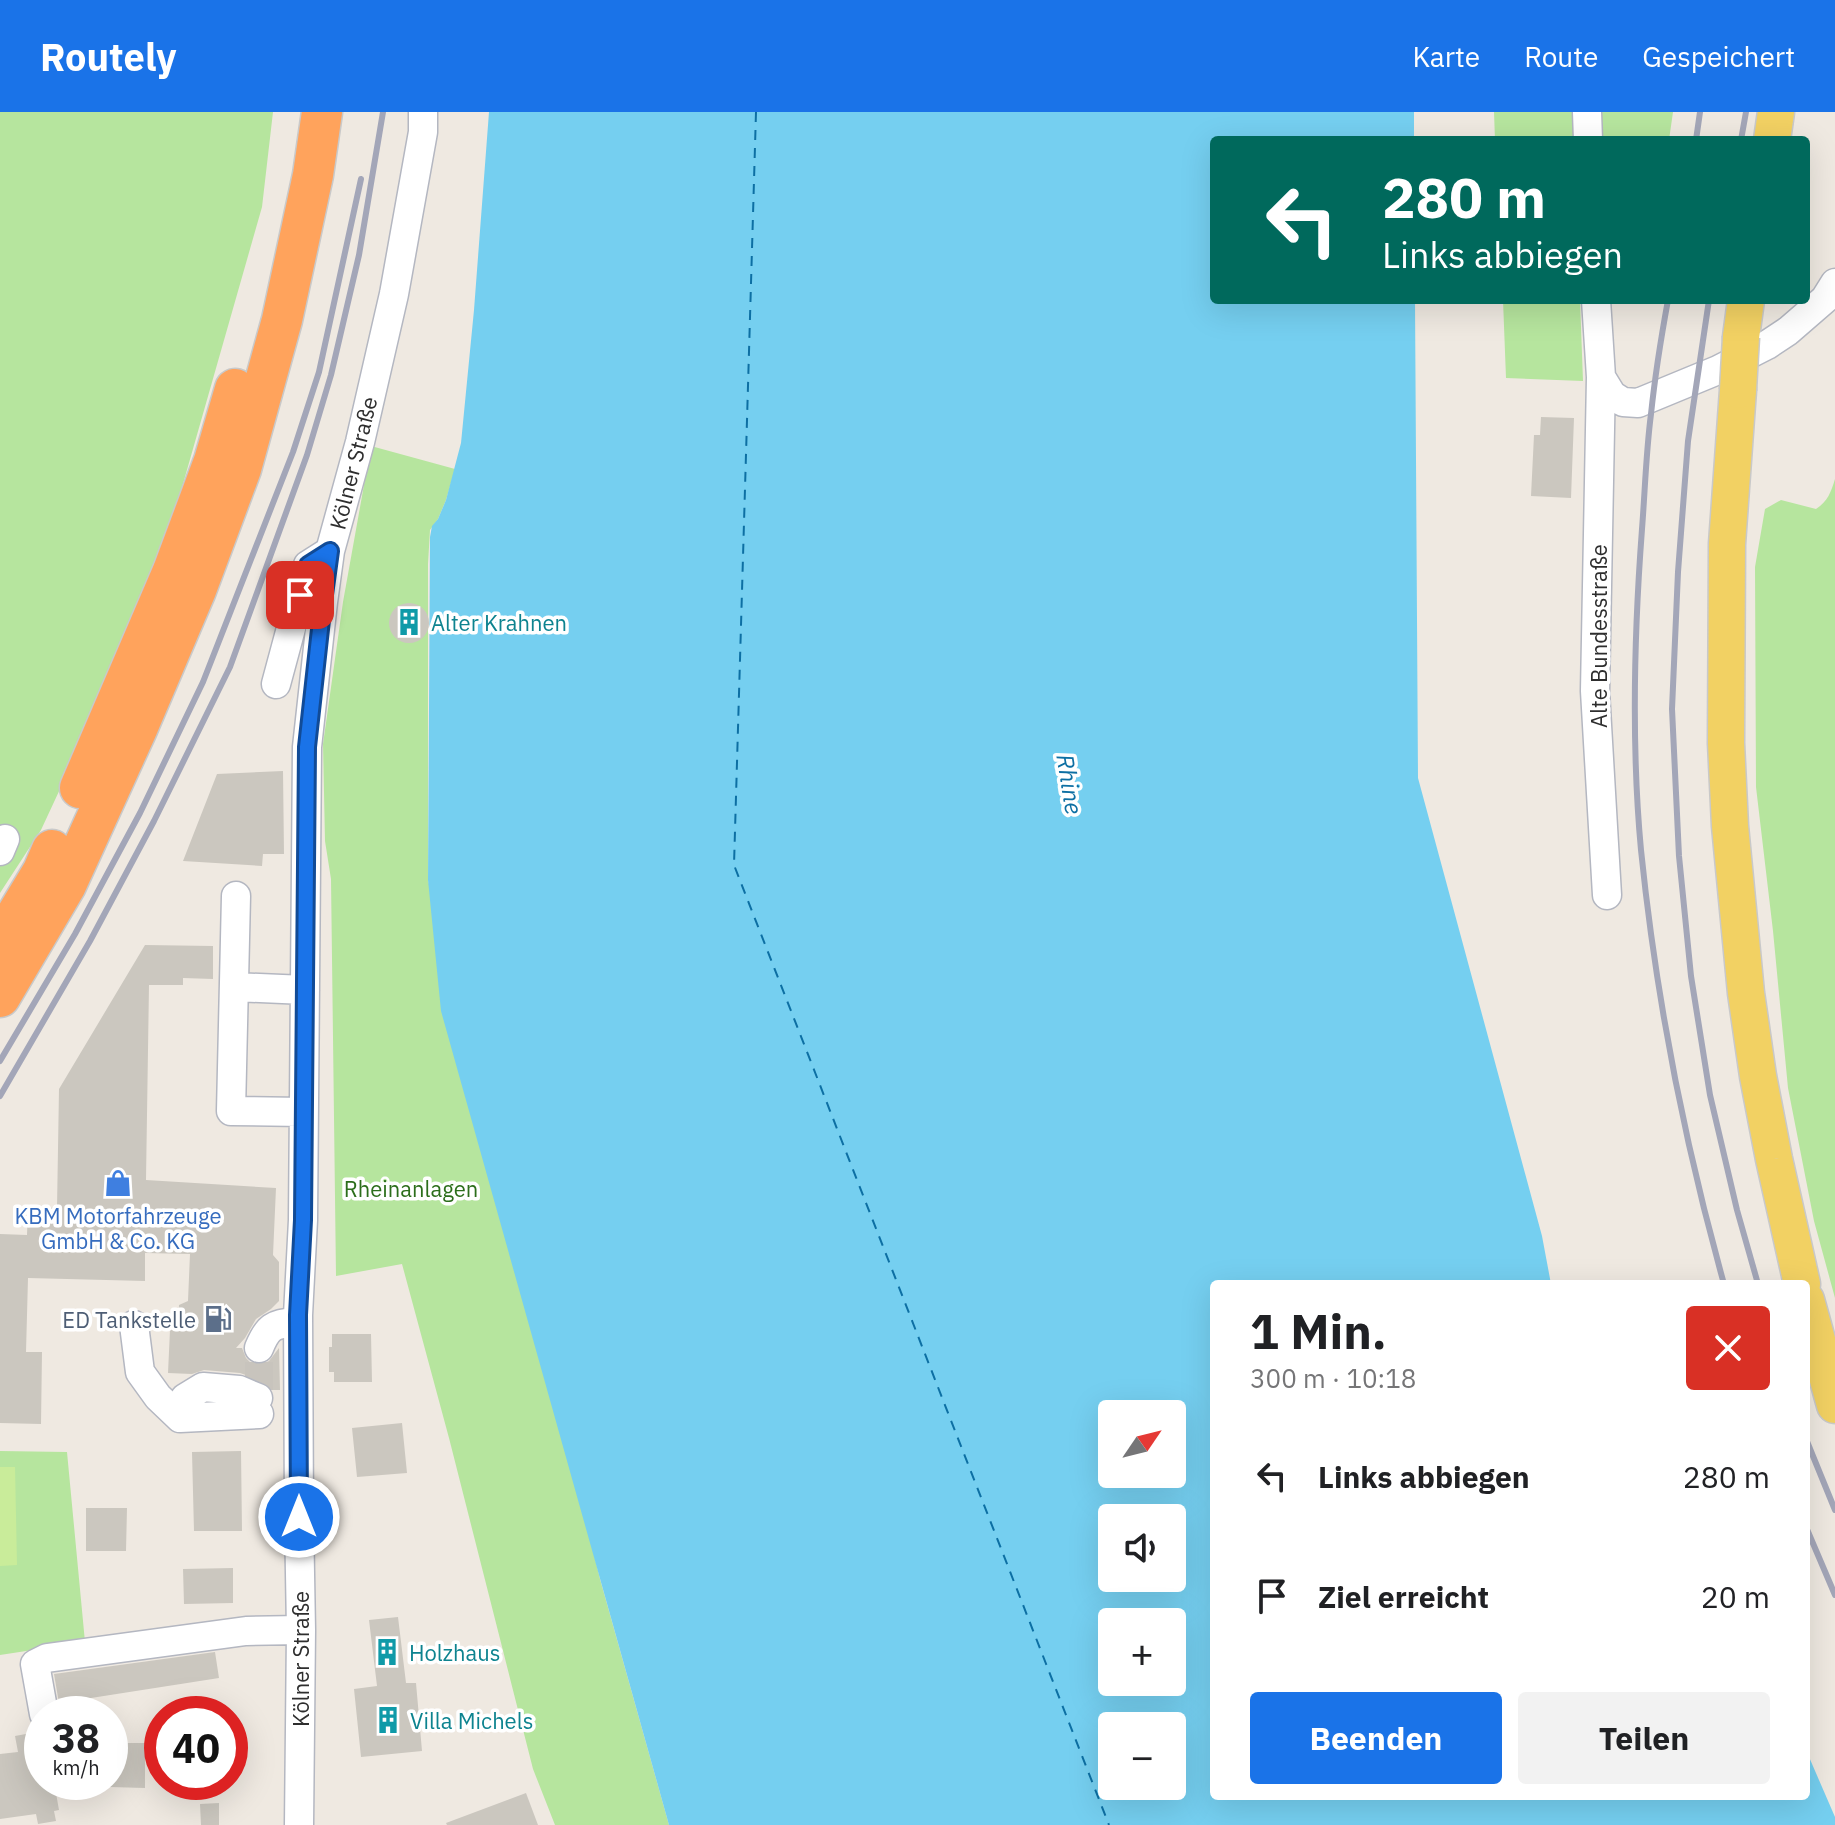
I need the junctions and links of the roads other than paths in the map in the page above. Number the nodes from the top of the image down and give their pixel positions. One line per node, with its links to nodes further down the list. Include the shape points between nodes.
1 (295, 112): 16 (highway, via 255,316 214,461 112,716 43,871)
2 (322, 112): 19 (highway, via 282,320 241,469 196,590 79,857)
3 (423, 112): 12 (street, Kölner Straße, via 394,294)
4 (1587, 112): 6 (street)
5 (1776, 112): 7 (main road)
6 (1588, 136)
7 (1773, 136)
8 (1835, 283): 11 (street, via 1825,299 1767,345 1638,403 1612,395)
9 (1596, 304): 11 (street, Alte Bundesstraße)
10 (1745, 304): 21 (main road, bridge, via 1727,544 1730,826 1758,1076)
11 (1601, 377): 14 (street, Alte Bundesstraße, via 1595,691)
12 (330, 551): 13 (street, via 308,565); 18 (street, Kölner Straße, via 307,747)
13 (276, 684)
14 (1607, 895)
15 (236, 896): 17 (street)
16 (0, 942)
17 (234, 987): 18 (street); 20 (street, via 231,1111)
18 (305, 990): 20 (street, Kölner Straße)
19 (0, 997)
20 (303, 1112): 23 (street, Kölner Straße)
21 (1801, 1280)
22 (1810, 1314): 26 (main road)
23 (298, 1321): 25 (street, via 277,1324); 27 (street, Kölner Straße)
24 (134, 1325): 27 (street, via 140,1372 180,1418 185,1398 203,1387 239,1390)
25 (259, 1348)
26 (1835, 1405)
27 (299, 1415): 28 (street, Kölner Straße)
28 (301, 1630): 29 (street, via 246,1631 47,1658 35,1664); 30 (street, Kölner Straße)
29 (41, 1696)
30 (299, 1825)

